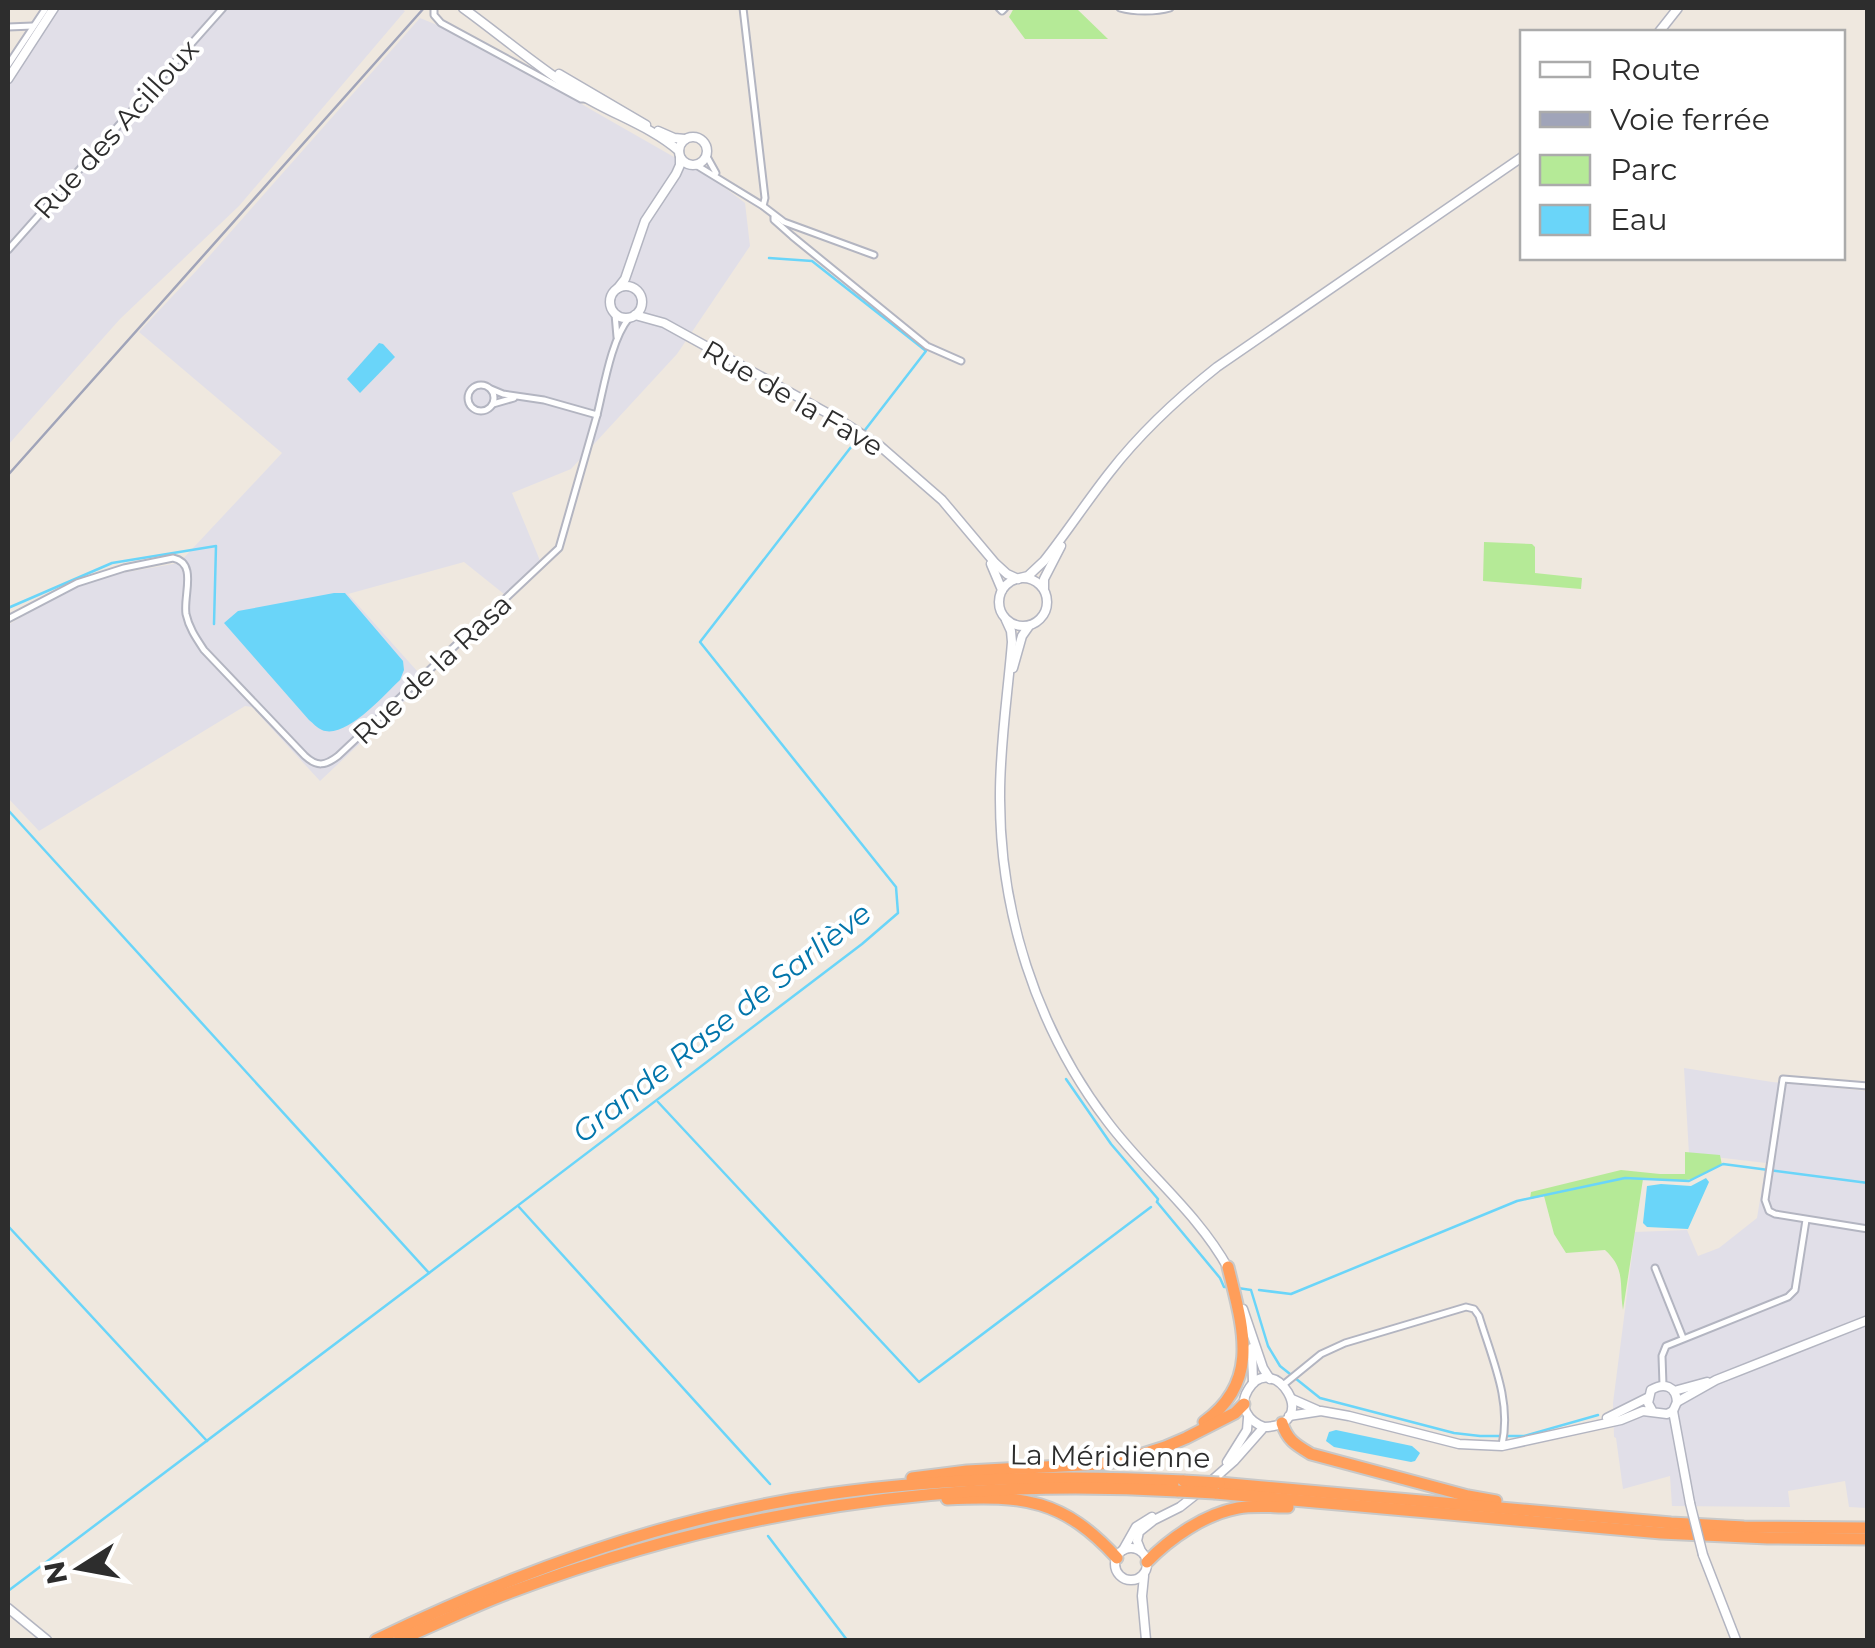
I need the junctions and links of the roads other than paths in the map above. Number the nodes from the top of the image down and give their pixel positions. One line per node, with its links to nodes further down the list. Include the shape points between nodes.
1 (46, 8): 10 (street)
2 (54, 8): 16 (main road)
3 (224, 8): 28 (street, Rue des Acilloux)
4 (463, 8): 14 (main road)
5 (743, 8): 26 (street)
6 (1120, 8): 7 (street)
7 (1170, 8)
8 (1678, 8): 12 (main road)
9 (434, 11): 17 (street, via 441,24)
10 (33, 26): 11 (street); 13 (street)
11 (11, 27): 13 (street)
12 (1662, 30)
13 (23, 41): 15 (street)
14 (533, 60): 17 (main road); 18 (main road)
15 (8, 64)
16 (8, 79)
17 (587, 98): 18 (street); 20 (main road)
18 (629, 115): 19 (main road)
19 (685, 139): 20 (main road); 21 (main road, via 702,140)
20 (679, 154): 23 (main road); 25 (main road)
21 (706, 155): 23 (main road); 24 (street)
22 (1520, 158): 44 (main road, via 1189,389 1126,452)
23 (694, 165): 24 (street); 25 (main road)
24 (720, 180): 26 (street)
25 (665, 192): 30 (main road)
26 (764, 202): 27 (street)
27 (774, 216): 29 (street); 38 (street, via 927,346)
28 (8, 250)
29 (874, 255)
30 (633, 256): 31 (main road); 32 (main road)
31 (618, 288): 32 (main road); 34 (main road, via 610,301)
32 (634, 288): 33 (main road)
33 (642, 304): 35 (main road); 36 (main road, Rue de la Fave)
34 (616, 314): 35 (main road); 37 (street)
35 (632, 316): 36 (main road, Rue de la Fave); 37 (street)
36 (664, 324): 43 (main road, Rue de la Fave, via 856,429)
37 (617, 340): 42 (street)
38 (961, 361)
39 (491, 389): 40 (street); 41 (street); 41 (street, via 477,384 467,398 478,411)
40 (522, 398): 41 (street); 42 (street)
41 (493, 404)
42 (597, 415): 48 (street, Rue de la Rasa, via 559,548 332,761 313,763 204,650 186,615 188,570 180,559 92,578)
43 (959, 520): 45 (main road, Rue de la Fave, via 995,563); 46 (main road, Rue de la Fave)
44 (1070, 529): 45 (main road, via 1044,562); 47 (main road)
45 (1019, 578): 46 (main road); 47 (main road)
46 (1002, 590): 49 (main road, via 999,606)
47 (1044, 590): 50 (main road, via 1046,612)
48 (8, 619)
49 (1006, 620): 50 (main road); 51 (main road, via 1012,642)
50 (1028, 626): 51 (main road)
51 (1007, 702): 55 (main road, via 1000,792 1004,863 1016,933 1039,1002 1105,1119 1203,1228)
52 (1868, 1086): 53 (street, via 1784,1079 1764,1200 1769,1211)
53 (1806, 1220): 54 (street); 59 (street, via 1795,1290 1788,1297)
54 (1868, 1228)
55 (1228, 1267): 58 (main road); 78 (highway, via 1244,1348 1235,1389 1200,1426)
56 (1655, 1268): 59 (street)
57 (1868, 1320): 61 (main road)
58 (1250, 1333): 60 (main road); 62 (main road)
59 (1683, 1338): 64 (street, via 1666,1346)
60 (1270, 1379): 62 (main road); 63 (main road)
61 (1716, 1380): 65 (main road); 69 (main road)
62 (1254, 1383): 68 (main road)
63 (1283, 1385): 67 (main road); 77 (street, via 1345,1343 1466,1307 1479,1316 1502,1390)
64 (1663, 1385): 65 (main road); 66 (main road)
65 (1674, 1391): 69 (main road)
66 (1648, 1398): 71 (main road); 75 (main road)
67 (1292, 1400): 70 (main road); 73 (main road)
68 (1244, 1404): 72 (main road); 78 (highway)
69 (1675, 1406): 71 (main road); 76 (main road)
70 (1321, 1411): 73 (main road); 77 (main road, via 1460,1444)
71 (1658, 1414): 75 (main road, via 1642,1411); 76 (main road)
72 (1248, 1418): 74 (main road); 85 (main road, via 1228,1462 1186,1500 1136,1527)
73 (1285, 1419): 74 (main road); 82 (highway, via 1294,1444 1342,1464 1468,1496)
74 (1264, 1427): 86 (main road, via 1188,1501 1145,1526 1137,1542)
75 (1584, 1427): 77 (main road)
76 (1678, 1431): 96 (main road, bridge, via 1703,1555)
77 (1503, 1438)
78 (1144, 1455): 80 (highway, via 860,1485)
79 (1217, 1488): 80 (highway, La Méridienne, bridge, via 1066,1487); 81 (highway, La Méridienne); 82 (highway, La Méridienne)
80 (834, 1499): 85 (highway, via 873,1505 1014,1499 1067,1515); 90 (highway, La Méridienne, via 640,1548); 92 (highway, La Méridienne, via 749,1508 617,1543 510,1580)
81 (1367, 1507): 84 (highway, La Méridienne, via 1690,1534); 86 (highway, via 1239,1508 1201,1522)
82 (1629, 1520): 83 (highway, La Méridienne)
83 (1868, 1528)
84 (1868, 1538)
85 (1120, 1554): 86 (main road, via 1132,1548); 87 (main road, via 1115,1563)
86 (1144, 1562): 87 (main road, via 1135,1580); 89 (main road)
87 (1128, 1580): 89 (main road)
88 (8, 1608): 91 (main road)
89 (1143, 1614): 95 (main road)
90 (431, 1626): 93 (highway, La Méridienne); 94 (highway)
91 (48, 1640)
92 (376, 1640)
93 (399, 1640)
94 (407, 1640)
95 (1146, 1640)
96 (1736, 1640)

